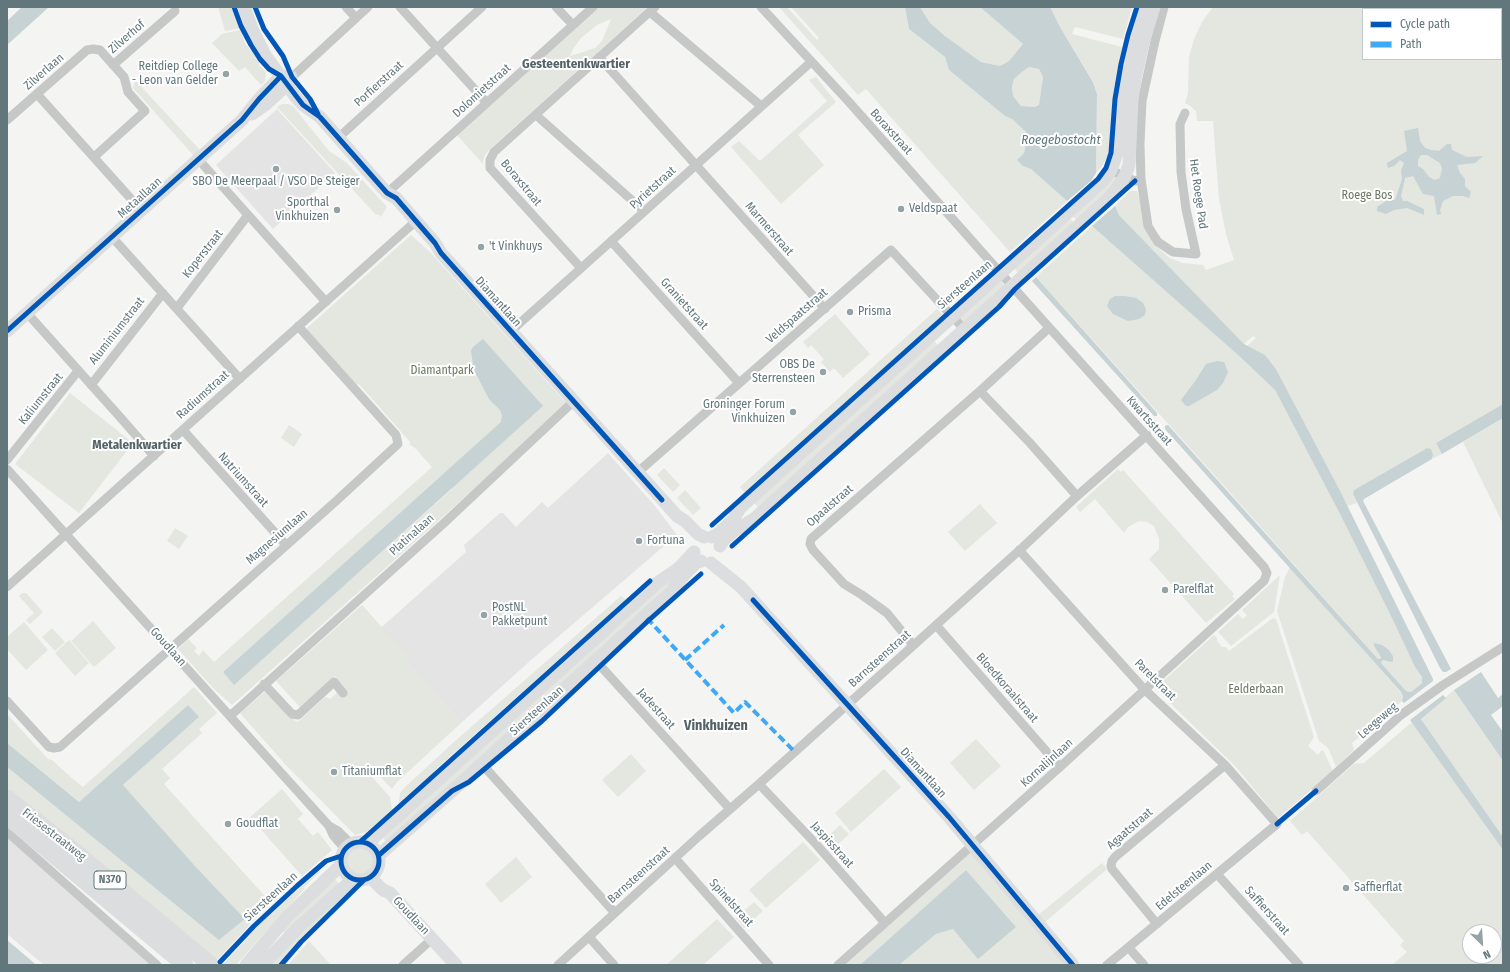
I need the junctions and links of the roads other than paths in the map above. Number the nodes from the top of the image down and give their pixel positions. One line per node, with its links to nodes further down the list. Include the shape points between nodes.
1 (244, 7): 20 (main road, Diamantlaan, via 257,37 271,50)
2 (346, 7): 14 (street)
3 (368, 7): 14 (street)
4 (400, 7): 16 (street)
5 (482, 7): 16 (street, Porfierstraat)
6 (556, 7): 15 (street)
7 (593, 7): 15 (street, Dolomietstraat)
8 (761, 7): 18 (street, Boraxstraat)
9 (1141, 7): 22 (main road, Siersteenlaan, via 1122,83)
10 (1154, 7): 22 (main road, Siersteenlaan, via 1144,39)
11 (1164, 7): 22 (street, Siersteenlaan, via 1155,41)
12 (653, 9): 17 (street, Boraxstraat); 24 (street, Boraxstraat)
13 (175, 11): 19 (street, Zilverhof)
14 (356, 18): 20 (street)
15 (573, 25): 23 (street, Dolomietstraat)
16 (437, 48): 23 (street); 28 (street, Porfierstraat)
17 (599, 57): 26 (street, Boraxstraat); 31 (street)
18 (811, 62): 24 (street, Pyrietstraat); 44 (street, Boraxstraat)
19 (113, 65): 21 (street, Zilverlaan, via 100,50 87,50); 29 (street, via 124,77 128,92 145,111)
20 (287, 79): 28 (main road, Diamantlaan, via 303,105 320,117); 30 (main road, Metaallaan, via 259,99 242,120)
21 (37, 94): 27 (street, Zilverlaan); 29 (street)
22 (1131, 100): 32 (main road, Siersteenlaan); 33 (main road, Siersteenlaan, via 1129,165); 34 (street, Siersteenlaan, via 1140,144)
23 (487, 103): 35 (street, Dolomietstraat)
24 (761, 106): 31 (street, Pyrietstraat)
25 (1185, 113): 42 (street, Het Roege Pad, via 1180,124 1181,172)
26 (536, 115): 37 (street); 43 (street, Boraxstraat, via 494,152 490,168)
27 (7, 120)
28 (338, 138): 35 (main road, Diamantlaan)
29 (94, 157): 36 (street)
30 (198, 159): 36 (main road, Metaallaan); 38 (street)
31 (696, 164): 37 (street, Pyrietstraat); 49 (street, Marmerstraat)
32 (1111, 170): 33 (street); 44 (main road, Siersteenlaan, via 1104,180)
33 (1125, 176): 34 (street, via 1135,181); 45 (main road, Siersteenlaan, via 1109,198)
34 (1141, 179): 42 (street, Siersteenlaan, via 1148,226 1158,242 1173,252)
35 (387, 193): 39 (main road, Diamantlaan, via 390,202)
36 (141, 210): 40 (main road, Metaallaan)
37 (644, 211): 41 (street, Pyrietstraat)
38 (248, 216): 47 (street); 48 (street, Koperstraat)
39 (414, 224): 47 (street, Radiumstraat); 56 (main road, Diamantlaan, via 431,248 440,253)
40 (112, 237): 46 (street); 50 (main road, Metaallaan)
41 (611, 241): 43 (street, Pyrietstraat); 59 (street, Granietstraat)
42 (1196, 254)
43 (581, 268): 56 (street, Pyrietstraat)
44 (1001, 274): 45 (street, Boraxstraat); 51 (main road, Siersteenlaan)
45 (1012, 286): 53 (street, Kwartsstraat); 54 (main road, Siersteenlaan)
46 (163, 293): 48 (street); 60 (street, Aluminiumstraat)
47 (326, 302): 52 (street, Radiumstraat)
48 (177, 308): 58 (street)
49 (825, 309): 51 (street, Veldspaatstraat, via 890,250); 59 (street, Veldspaatstraat)
50 (27, 313): 55 (main road, Metaallaan); 57 (street, Kaliumstraat)
51 (953, 316): 54 (street, Veldspaatstraat); 72 (main road, Siersteenlaan, via 740,508 733,520)
52 (298, 326): 58 (street, Radiumstraat); 71 (street, Magnesiumlaan, via 396,435 398,444)
53 (1049, 328): 61 (street, Opaalstraat); 64 (street, Kwartsstraat)
54 (964, 330): 72 (main road, Siersteenlaan, via 754,519)
55 (7, 331)
56 (511, 331): 62 (main road, Diamantlaan)
57 (78, 371): 60 (street, Kaliumstraat); 66 (street, Kaliumstraat)
58 (240, 379): 63 (street, Radiumstraat)
59 (739, 383): 68 (street, Veldspaatstraat)
60 (91, 385): 65 (street, Kaliumstraat)
61 (980, 391): 69 (street); 77 (street, Opaalstraat, via 811,539 812,550 844,584 887,613)
62 (574, 401): 68 (main road, Diamantlaan); 81 (street, Platinalaan, via 443,524)
63 (183, 430): 65 (street, Radiumstraat); 71 (street, Natriumstraat)
64 (1147, 435): 69 (street, Barnsteenstraat); 74 (street, Kwartsstraat)
65 (154, 456): 70 (street, Radiumstraat)
66 (7, 460)
67 (7, 469): 70 (street, Goudlaan)
68 (638, 472): 72 (main road, Diamantlaan, via 677,516 698,534)
69 (1078, 496): 73 (street, Barnsteenstraat)
70 (66, 535): 75 (street, Radiumstraat); 79 (street, Goudlaan)
71 (286, 545): 79 (street, Magnesiumlaan)
72 (707, 549): 80 (main road, Siersteenlaan, via 671,592); 85 (main road, Diamantlaan); 97 (main road, Siersteenlaan, via 657,583)
73 (1019, 550): 76 (street, Barnsteenstraat); 82 (street, Parelstraat)
74 (1267, 573): 82 (street, Kornalijnlaan, via 1264,580)
75 (7, 588)
76 (936, 626): 77 (street, Barnsteenstraat); 89 (street, Bloedkoraalstraat)
77 (913, 645): 85 (street, Barnsteenstraat)
78 (1503, 647): 91 (street, Leegeweg, via 1401,715)
79 (170, 649): 84 (street, Magnesiumlaan, via 60,747 54,748 46,744); 86 (street, Goudlaan)
80 (596, 661): 87 (main road, Siersteenlaan); 93 (street, Jadestraat)
81 (264, 684): 83 (street, via 292,714 298,715 334,682); 86 (street, Platinalaan)
82 (1144, 689): 88 (street, Parelstraat); 89 (street, Kornalijnlaan)
83 (343, 693)
84 (7, 701)
85 (847, 704): 90 (street, Barnsteenstraat); 98 (main road, Diamantlaan)
86 (230, 716): 99 (street, Goudlaan, via 329,826 333,835)
87 (482, 764): 100 (main road, Siersteenlaan); 106 (street)
88 (1225, 765): 95 (street, Parelstraat); 108 (street, Agaatstraat, via 1112,861 1112,869)
89 (1060, 767): 98 (street, Kornalijnlaan)
90 (759, 784): 93 (street, Barnsteenstraat); 107 (street, Jaspisstraat)
91 (1316, 791)
92 (7, 798): 114 (highway, Friesestraatweg / N370)
93 (730, 809): 101 (street, Barnsteenstraat)
94 (7, 816): 112 (highway, Friesestraatweg / N370)
95 (1277, 824): 103 (street, Edelsteenlaan)
96 (7, 832): 113 (street)
97 (368, 843): 99 (main road, via 360,841); 100 (main road)
98 (973, 845): 107 (street, Kornalijnlaan); 123 (main road, Diamantlaan)
99 (348, 847): 102 (main road, via 341,856)
100 (379, 855): 104 (main road, via 379,865)
101 (675, 858): 106 (street, Barnsteenstraat); 121 (street, Spinelstraat)
102 (341, 865): 105 (main road, via 345,873); 115 (main road, Siersteenlaan, via 288,916)
103 (1217, 874): 108 (street, Edelsteenlaan); 126 (street, Saffierstraat)
104 (373, 875): 105 (main road, via 363,880); 110 (main road, Goudlaan, via 383,890 390,893)
105 (353, 879): 116 (main road, via 297,929)
106 (615, 913): 109 (street, Barnsteenstraat)
107 (885, 923): 122 (street, Kornalijnlaan)
108 (1157, 924): 111 (street, Edelsteenlaan)
109 (589, 937): 119 (street, Barnsteenstraat); 120 (street)
110 (432, 939): 117 (street, Goudlaan); 118 (main road, Goudlaan)
111 (1129, 948): 124 (street, Edelsteenlaan); 125 (street)
112 (182, 963)
113 (157, 965)
114 (211, 965)
115 (246, 965)
116 (262, 965)
117 (403, 965)
118 (456, 965)
119 (558, 965)
120 (614, 965)
121 (769, 965)
122 (838, 965)
123 (1073, 965)
124 (1107, 965)
125 (1144, 965)
126 (1299, 965)

